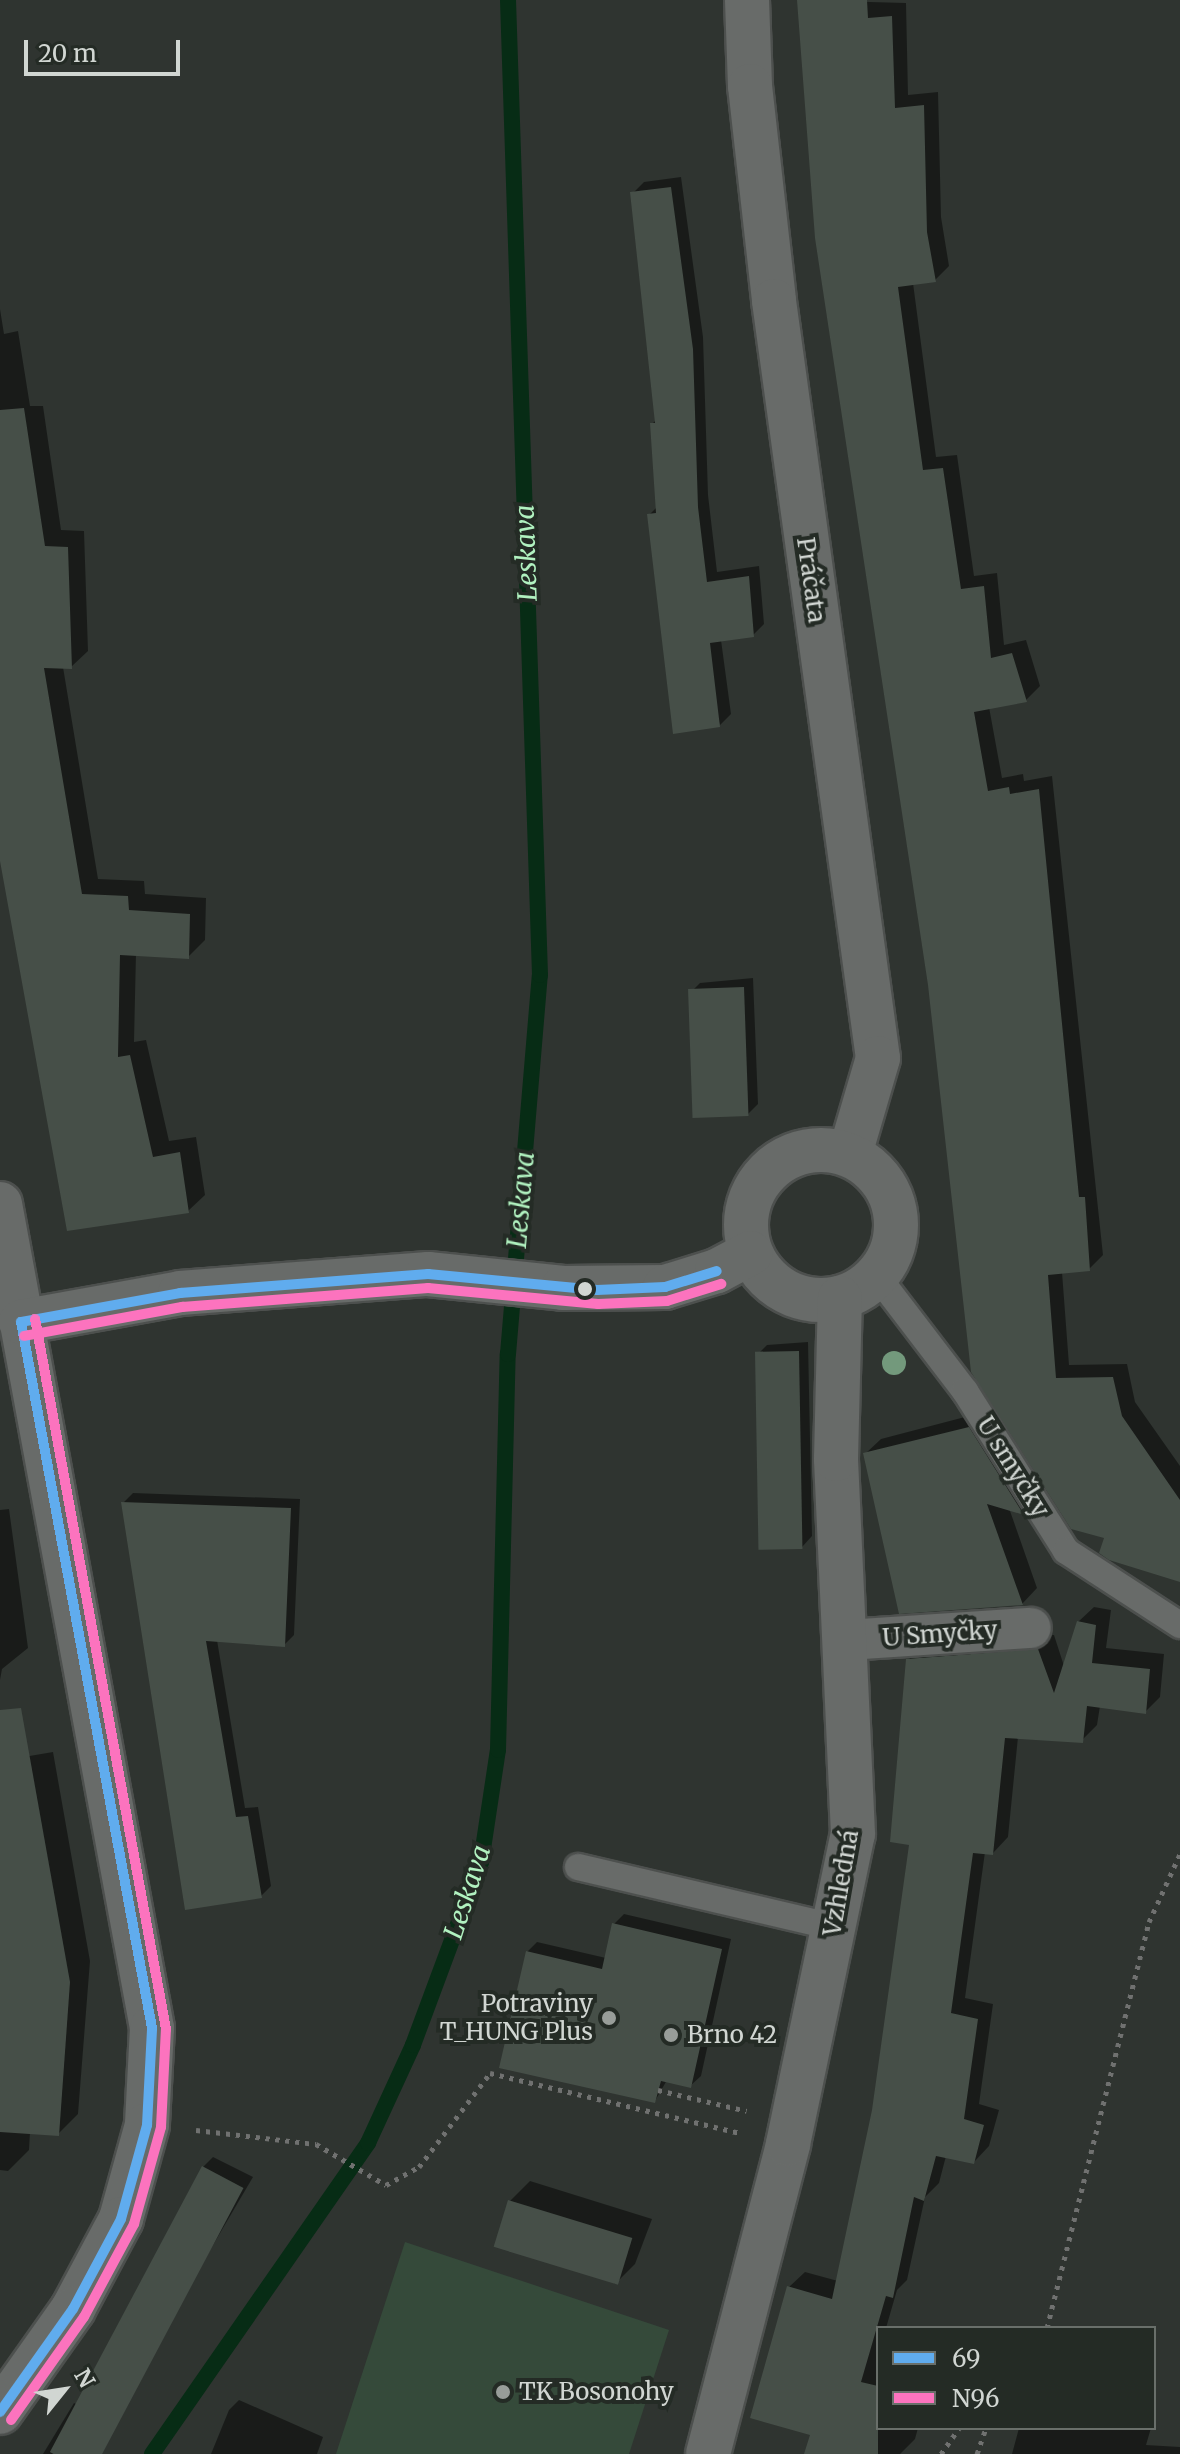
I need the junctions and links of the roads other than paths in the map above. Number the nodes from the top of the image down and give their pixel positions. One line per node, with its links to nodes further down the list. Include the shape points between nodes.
1 (747, 0): 2 (street, Práčata, via 750,86 774,301 878,1058)
2 (850, 1154): 4 (street, via 812,1150 770,1168 747,1207); 5 (street, via 878,1176 895,1208 894,1244)
3 (0, 1204): 7 (street)
4 (751, 1253): 6 (street, via 759,1269 786,1292 821,1301); 7 (street, via 717,1271 665,1287 597,1290 428,1274 180,1293)
5 (877, 1276): 6 (street); 8 (lane, U smyčky, via 965,1391 1066,1551)
6 (840, 1298): 10 (street, Vzhledná, via 836,1459)
7 (21, 1322): 13 (street, via 152,2028 147,2125 121,2219 73,2309)
8 (1180, 1625)
9 (1031, 1628): 10 (street, U Smyčky)
10 (848, 1640): 12 (street, Vzhledná, via 853,1834)
11 (578, 1867): 12 (lane)
12 (834, 1927): 14 (street, Vzhledná, via 790,2133)
13 (0, 2412)
14 (708, 2454)

